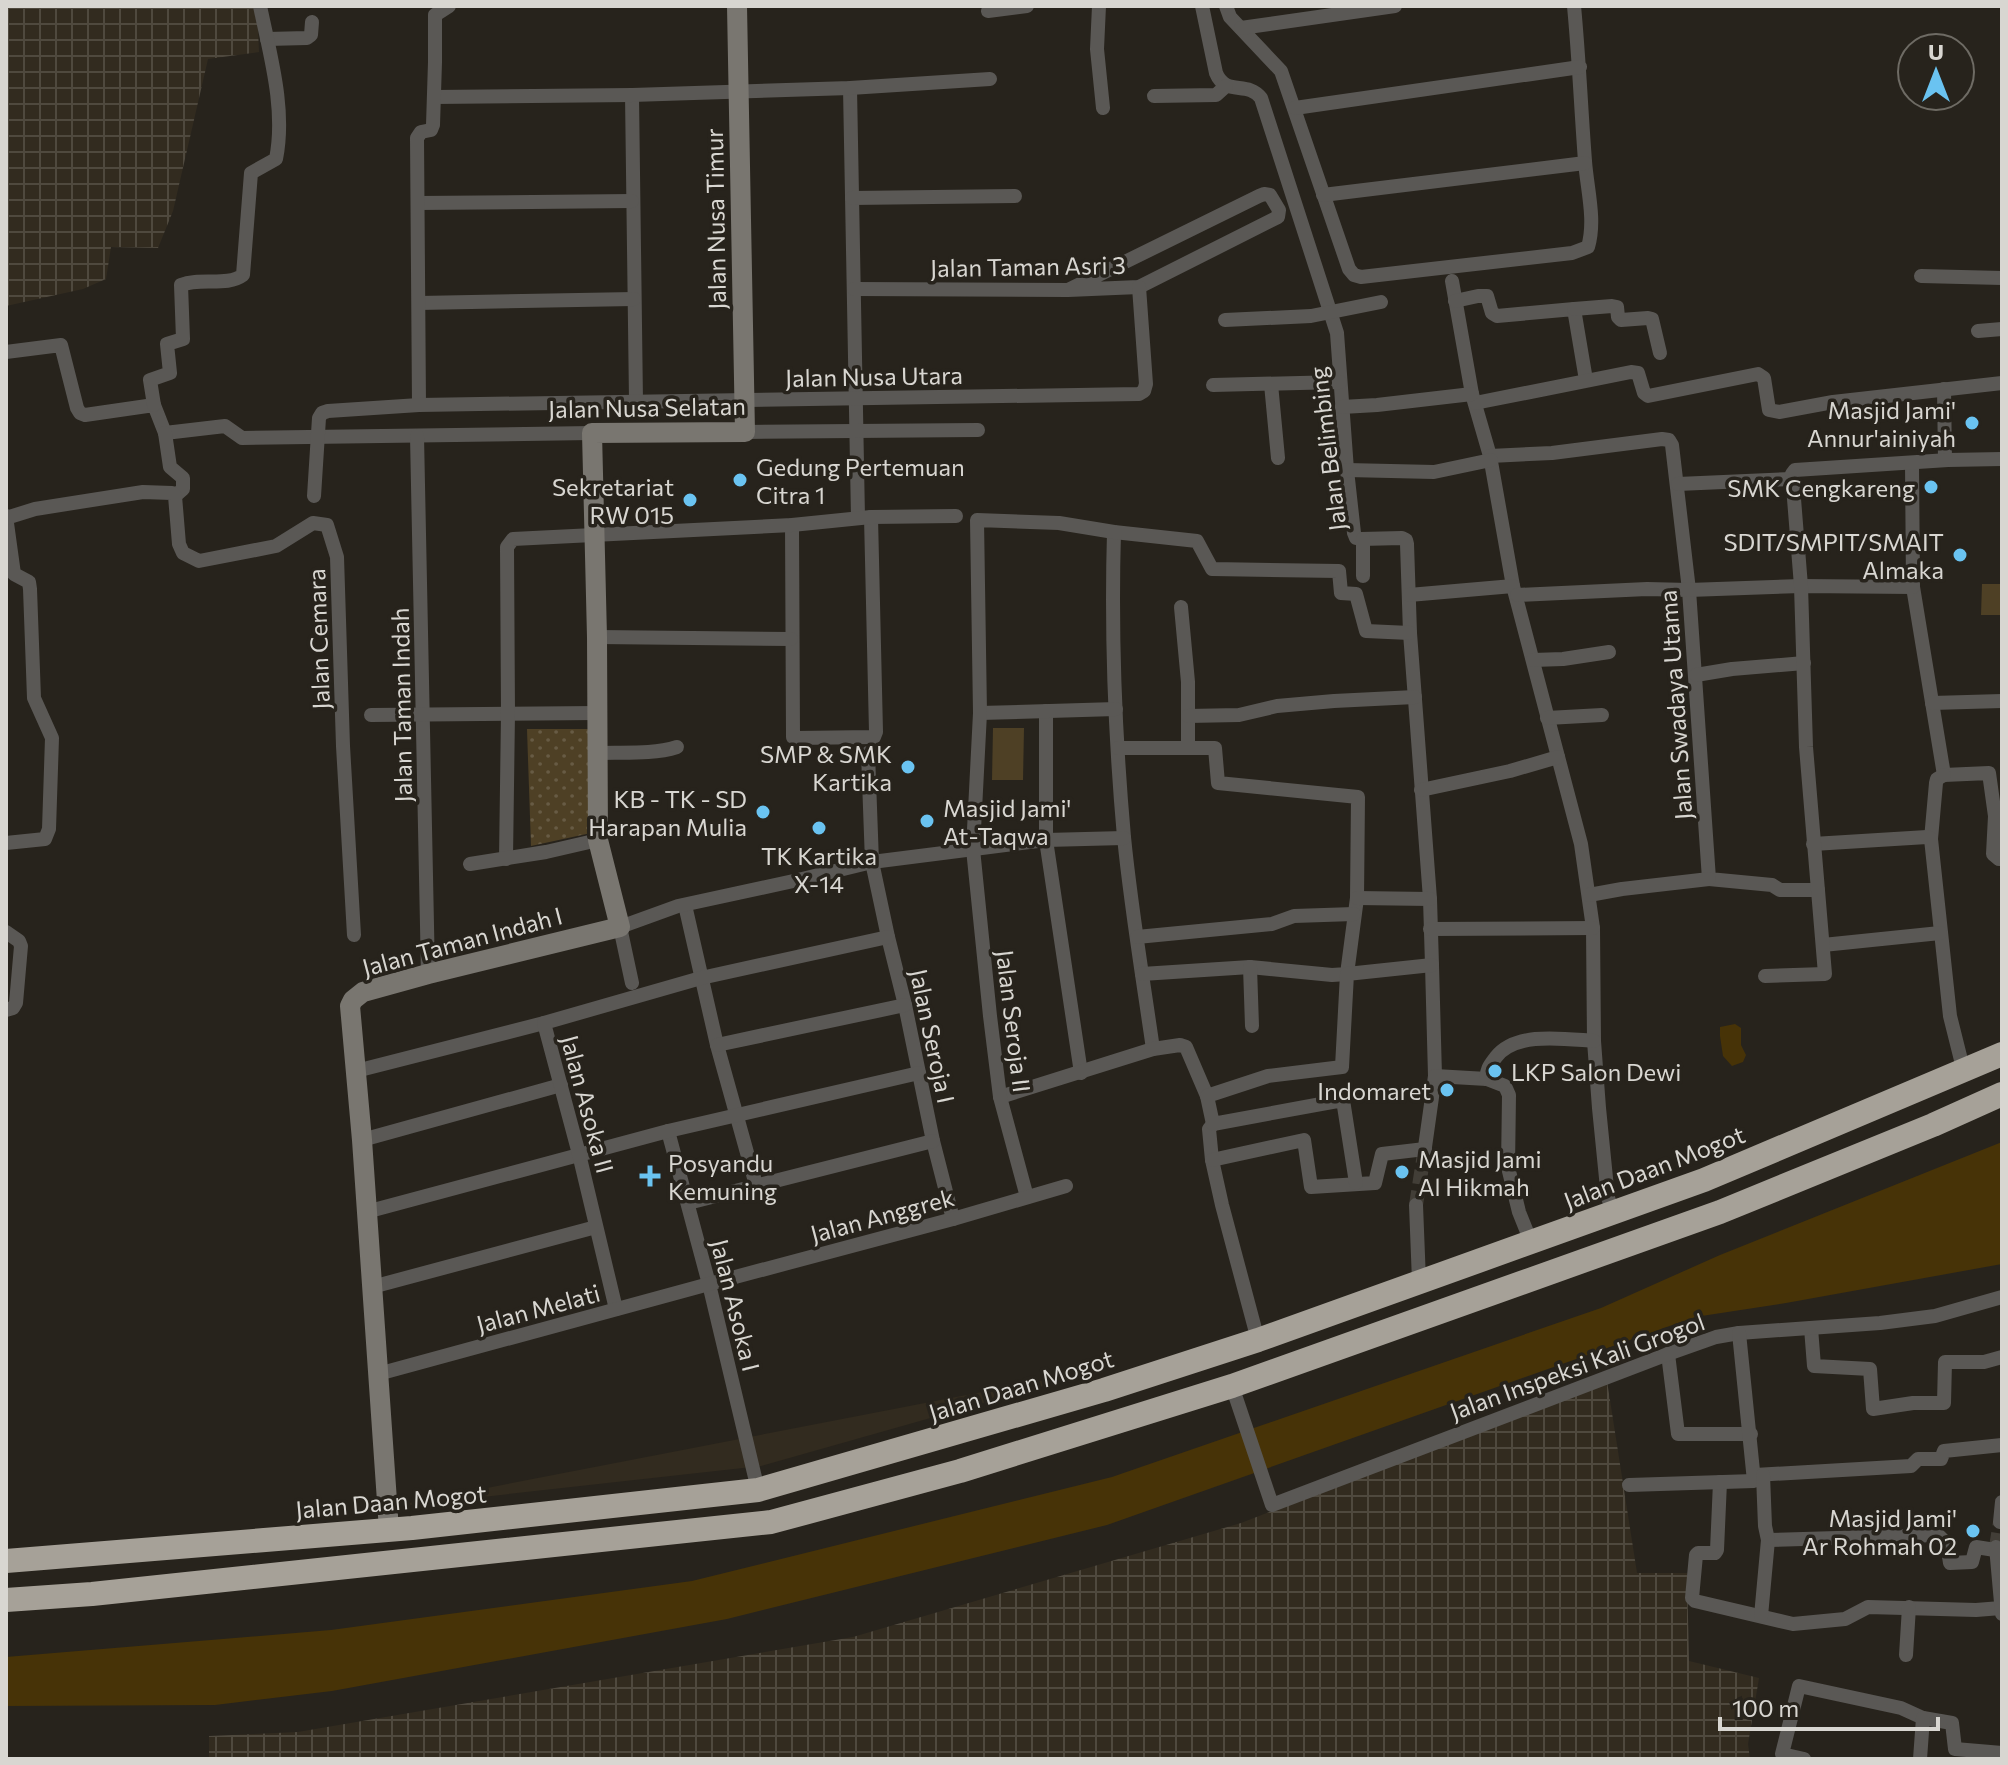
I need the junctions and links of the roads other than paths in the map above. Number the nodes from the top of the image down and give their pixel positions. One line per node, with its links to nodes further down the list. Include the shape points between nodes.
1 (260, 6): 13 (street)
2 (449, 6): 21 (street, via 435,15)
3 (737, 6): 18 (street, Jalan Nusa Timur)
4 (1027, 6): 10 (street)
5 (1099, 6): 22 (street)
6 (1202, 6): 16 (street, via 1216,73)
7 (1226, 6): 12 (street)
8 (1395, 6): 12 (street)
9 (1574, 6): 14 (street)
10 (988, 11)
11 (312, 22): 13 (street, via 307,38)
12 (1241, 28): 23 (street, via 1281,71)
13 (267, 39): 58 (street, via 279,142 276,159 251,173 243,275 181,285 183,339 167,344 170,373 150,380)
14 (1580, 67): 23 (street); 24 (street)
15 (990, 79): 17 (street)
16 (1226, 86): 20 (street, via 1216,95); 41 (street, Jalan Belimbing, via 1251,89 1261,98)
17 (850, 88): 18 (street); 27 (street)
18 (738, 92): 19 (street); 56 (street, Jalan Nusa Timur)
19 (632, 95): 21 (street); 28 (street)
20 (1154, 96)
21 (434, 97): 29 (street, via 431,130 417,138)
22 (1103, 108)
23 (1295, 108): 25 (street)
24 (1585, 163): 25 (street); 25 (street, via 1592,234 1588,247 1572,253 1361,277 1349,269)
25 (1323, 195)
26 (1015, 196): 27 (street)
27 (852, 198): 34 (street)
28 (632, 201): 29 (street); 36 (street)
29 (418, 203): 39 (street)
30 (1921, 276): 31 (street)
31 (2002, 278)
32 (1452, 281): 37 (street)
33 (1139, 287): 35 (street, Jalan Taman Asri 3); 35 (street, via 1278,217 1270,195); 53 (street, Jalan Taman Asri 3, via 1146,384)
34 (854, 289): 35 (street, Jalan Taman Asri 3); 54 (street)
35 (1068, 290)
36 (634, 299): 39 (street); 57 (street)
37 (1455, 301): 40 (street, via 1487,296 1497,316); 55 (street)
38 (1381, 302): 41 (street)
39 (419, 303): 59 (street)
40 (1574, 309): 46 (street, via 1612,306 1621,320 1652,319); 47 (street)
41 (1331, 313): 42 (street); 48 (street, Jalan Belimbing)
42 (1225, 320)
43 (2002, 329): 44 (street)
44 (1978, 331)
45 (6, 352): 58 (street, via 61,345 77,408 85,415)
46 (1660, 353)
47 (1586, 380): 52 (street, via 1635,372 1648,396 1758,374 1764,378 1769,410 1779,412); 55 (street)
48 (1340, 382): 50 (street); 60 (street, Jalan Belimbing)
49 (2002, 383): 52 (street)
50 (1271, 384): 51 (street); 68 (street)
51 (1213, 385)
52 (1944, 389): 71 (street)
53 (1139, 394): 54 (street, Jalan Nusa Utara)
54 (856, 398): 56 (street, Jalan Nusa Utara); 62 (street)
55 (1473, 398): 60 (street); 69 (street)
56 (744, 400): 57 (street, Jalan Nusa Utara); 63 (street, Jalan Nusa Timur)
57 (636, 401): 59 (street, Jalan Nusa Utara)
58 (154, 405): 64 (street)
59 (419, 405): 67 (street, Jalan Nusa Utara, via 328,411 319,418)
60 (1342, 407): 73 (street, Jalan Belimbing)
61 (978, 430): 62 (street, Jalan Nusa Selatan)
62 (857, 431): 63 (street, Jalan Nusa Selatan); 80 (street)
63 (745, 432): 65 (street, Jalan Nusa Selatan)
64 (165, 433): 67 (street, Jalan Nusa Selatan, via 225,426 242,438); 76 (street, via 170,467 183,478 183,489)
65 (592, 433): 66 (street, Jalan Nusa Selatan); 83 (street)
66 (417, 436): 67 (street, Jalan Nusa Selatan); 108 (street, Jalan Taman Indah)
67 (317, 438): 77 (street)
68 (1278, 458)
69 (1491, 458): 73 (street, via 1434,472); 75 (street, Jalan Swadaya Utama, via 1669,440); 88 (street)
70 (2002, 459): 71 (street)
71 (1945, 460): 72 (street)
72 (1912, 464): 74 (street, via 1795,470); 87 (street)
73 (1347, 470): 84 (street, Jalan Belimbing, via 1354,533)
74 (1791, 479): 75 (street); 86 (street)
75 (1678, 484): 89 (street, Jalan Swadaya Utama)
76 (175, 496): 79 (street, via 143,492); 144 (street, Jalan Cemara, via 179,544 183,553 199,561 276,546 313,523 327,525 337,557)
77 (314, 496)
78 (956, 516): 80 (street)
79 (6, 518): 125 (street, via 14,574 29,582 34,698 52,738 45,839)
80 (864, 518): 81 (street); 94 (street, via 872,737 793,737)
81 (792, 525): 83 (street); 94 (street)
82 (1114, 532): 92 (street, via 1197,541 1212,569 1339,571 1341,593 1356,594 1366,631); 102 (street); 106 (street, Jalan Seroja II, via 1059,523 977,520)
83 (594, 536): 93 (street); 104 (street, via 518,538 507,547)
84 (1363, 539): 85 (street); 90 (street, Jalan Belimbing, via 1406,540)
85 (1363, 576)
86 (1801, 586): 87 (street); 89 (street); 97 (street)
87 (1913, 587): 101 (street)
88 (1515, 590): 89 (street); 90 (street); 96 (street)
89 (1689, 590): 98 (street, Jalan Swadaya Utama)
90 (1409, 595): 92 (street, Jalan Belimbing)
91 (1181, 607): 110 (street)
92 (1410, 633): 99 (street, Jalan Belimbing)
93 (597, 637): 94 (street); 105 (street)
94 (791, 639)
95 (1609, 652): 96 (street)
96 (1533, 660): 111 (street)
97 (1804, 663): 98 (street); 126 (street)
98 (1696, 675): 132 (street, Jalan Swadaya Utama)
99 (1415, 697): 110 (street); 120 (street, Jalan Belimbing)
100 (2002, 701): 101 (street)
101 (1932, 703): 119 (street)
102 (1116, 709): 103 (street); 114 (street)
103 (1046, 711): 106 (street); 124 (street)
104 (508, 713): 105 (street); 108 (street); 128 (street)
105 (597, 713): 115 (street)
106 (980, 713): 127 (street, Jalan Seroja II)
107 (371, 715): 108 (street)
108 (423, 715): 150 (street, Jalan Taman Indah)
109 (1602, 715): 111 (street)
110 (1188, 716): 113 (street)
111 (1547, 718): 117 (street)
112 (677, 747): 115 (street)
113 (1188, 747): 114 (street); 135 (street, via 1215,748 1218,783 1357,796)
114 (1118, 748): 121 (street)
115 (596, 753): 123 (street)
116 (868, 753): 130 (street, Jalan Seroja I)
117 (1558, 757): 120 (street); 134 (street)
118 (1996, 773): 119 (street); 129 (street, via 1993,854)
119 (1944, 775): 122 (street, via 1936,783)
120 (1421, 790): 136 (street, Jalan Belimbing)
121 (1124, 838): 124 (street); 146 (street)
122 (1931, 839): 126 (street); 143 (street)
123 (598, 840): 128 (street); 139 (street)
124 (1046, 840): 127 (street); 167 (street)
125 (6, 843)
126 (1813, 844): 133 (street)
127 (973, 849): 130 (street); 173 (street, Jalan Seroja II)
128 (506, 859): 131 (street)
129 (2002, 859)
130 (872, 862): 137 (street); 145 (street, Jalan Seroja I)
131 (470, 864)
132 (1709, 879): 133 (street); 134 (street)
133 (1818, 890): 147 (street)
134 (1589, 895): 140 (street)
135 (1357, 898): 136 (street); 138 (street)
136 (1430, 899): 141 (street, Jalan Belimbing)
137 (685, 905): 139 (street); 154 (street)
138 (1354, 914): 146 (street, via 1294,916 1272,924); 152 (street)
139 (620, 927): 150 (street, Jalan Taman Indah I); 155 (street)
140 (1593, 928): 141 (street); 160 (street)
141 (1430, 929): 148 (street, Jalan Belimbing)
142 (6, 932): 156 (street, via 21,943)
143 (1940, 933): 147 (street); 165 (street, via 1950,1016)
144 (354, 935)
145 (888, 937): 154 (street, Jalan Asoka II); 157 (street, Jalan Seroja I)
146 (1137, 937): 151 (street)
147 (1823, 945): 153 (street, via 1825,974)
148 (1432, 965): 152 (street); 168 (street, Jalan Belimbing)
149 (1250, 967): 151 (street); 152 (street); 159 (street)
150 (428, 974): 164 (street, Jalan Taman Indah I, via 363,992 353,1000)
151 (1142, 974): 162 (street)
152 (1347, 974): 172 (street, via 1342,1067 1268,1076)
153 (1765, 976)
154 (701, 978): 158 (street, Jalan Asoka II); 161 (street)
155 (632, 983)
156 (11, 1005)
157 (905, 1005): 161 (street); 166 (street, Jalan Seroja I)
158 (544, 1023): 164 (street); 170 (street, Jalan Asoka II)
159 (1252, 1026)
160 (1594, 1041): 169 (street, via 1520,1042 1502,1049 1486,1070); 191 (street, via 1608,1198)
161 (717, 1045): 174 (street)
162 (1153, 1049): 167 (street); 172 (street, via 1186,1047)
163 (2002, 1054): 165 (highway, Jalan Daan Mogot)
164 (356, 1071): 177 (street, Jalan Taman Indah I)
165 (1964, 1072): 181 (highway, Jalan Daan Mogot)
166 (919, 1073): 174 (street); 178 (street, Jalan Seroja I)
167 (1081, 1073): 173 (street)
168 (1435, 1076): 169 (street); 182 (street, Jalan Belimbing, via 1425,1152 1382,1154 1375,1183)
169 (1487, 1079): 195 (street, via 1505,1086 1509,1095 1508,1167)
170 (561, 1085): 177 (street); 179 (street, Jalan Asoka II)
171 (2002, 1094): 190 (highway)
172 (1207, 1096): 175 (street)
173 (1000, 1097): 186 (street, Jalan Seroja II)
174 (737, 1115): 176 (street); 183 (street)
175 (1213, 1124): 180 (street); 182 (street, via 1343,1100)
176 (668, 1131): 179 (street); 187 (street, Jalan Asoka I)
177 (362, 1140): 189 (street, Jalan Taman Indah I)
178 (933, 1141): 183 (street); 192 (street, Jalan Seroja I)
179 (579, 1154): 189 (street); 193 (street, Jalan Asoka II)
180 (1212, 1160): 182 (street, via 1304,1140 1311,1187); 203 (street)
181 (1704, 1180): 185 (highway, Jalan Daan Mogot); 190 (highway, via 1709,1199)
182 (1356, 1183)
183 (756, 1185): 187 (street)
184 (1066, 1186): 186 (street, Jalan Anggrek)
185 (1665, 1194): 191 (highway, Jalan Daan Mogot); 194 (highway, via 1677,1209)
186 (1027, 1197): 192 (street, Jalan Anggrek)
187 (688, 1203): 197 (street, Jalan Asoka I)
188 (1416, 1205): 196 (street)
189 (366, 1212): 198 (street, Jalan Taman Indah I)
190 (1720, 1212): 194 (highway)
191 (1614, 1213): 195 (highway, Jalan Daan Mogot)
192 (953, 1219): 197 (street, Jalan Anggrek)
193 (596, 1227): 198 (street); 200 (street, Jalan Asoka II)
194 (1679, 1227): 207 (highway)
195 (1531, 1242): 196 (highway, Jalan Daan Mogot)
196 (1419, 1281): 203 (highway, Jalan Daan Mogot)
197 (709, 1284): 200 (street, Jalan Melati); 213 (street, Jalan Asoka I)
198 (372, 1287): 206 (street, Jalan Taman Indah I)
199 (2002, 1297): 201 (street, Jalan Inspeksi Kali Grogol, via 1935,1316)
200 (616, 1309): 206 (street, Jalan Melati)
201 (1811, 1328): 202 (street, Jalan Inspeksi Kali Grogol); 205 (street, via 1814,1366 1870,1369 1873,1409 1944,1403 1945,1362)
202 (1739, 1333): 204 (street, Jalan Inspeksi Kali Grogol); 208 (street)
203 (1258, 1340): 213 (highway, Jalan Daan Mogot)
204 (1668, 1354): 207 (street, Jalan Inspeksi Kali Grogol, via 1271,1502); 208 (street, via 1678,1434)
205 (2002, 1357)
206 (378, 1374): 216 (street, Jalan Taman Indah I)
207 (1234, 1391): 219 (highway, via 771,1522)
208 (1751, 1434): 210 (street)
209 (2002, 1445): 210 (street, via 1944,1451 1941,1459 1918,1459 1911,1466)
210 (1759, 1475): 211 (street, via 1754,1481); 217 (street)
211 (1720, 1482): 212 (street); 222 (street, via 1717,1550 1696,1555 1692,1598)
212 (1629, 1485)
213 (758, 1490): 216 (highway, Jalan Daan Mogot)
214 (2002, 1502): 215 (street)
215 (2000, 1522)
216 (389, 1530): 218 (highway, Jalan Daan Mogot)
217 (1768, 1540): 221 (street, via 1938,1535 1947,1544 1950,1563 1972,1562 1976,1547 1995,1549); 222 (street)
218 (6, 1561)
219 (6, 1600)
220 (1909, 1607): 221 (street); 222 (street, via 1868,1607 1845,1619 1793,1624); 223 (street)
221 (2001, 1612)
222 (1761, 1616)
223 (1906, 1655)
224 (1923, 1718): 225 (street, via 1952,1723 1955,1749); 226 (street, via 1901,1708 1799,1686 1782,1754); 227 (street)
225 (2002, 1753)
226 (1804, 1759)
227 (1920, 1759)

